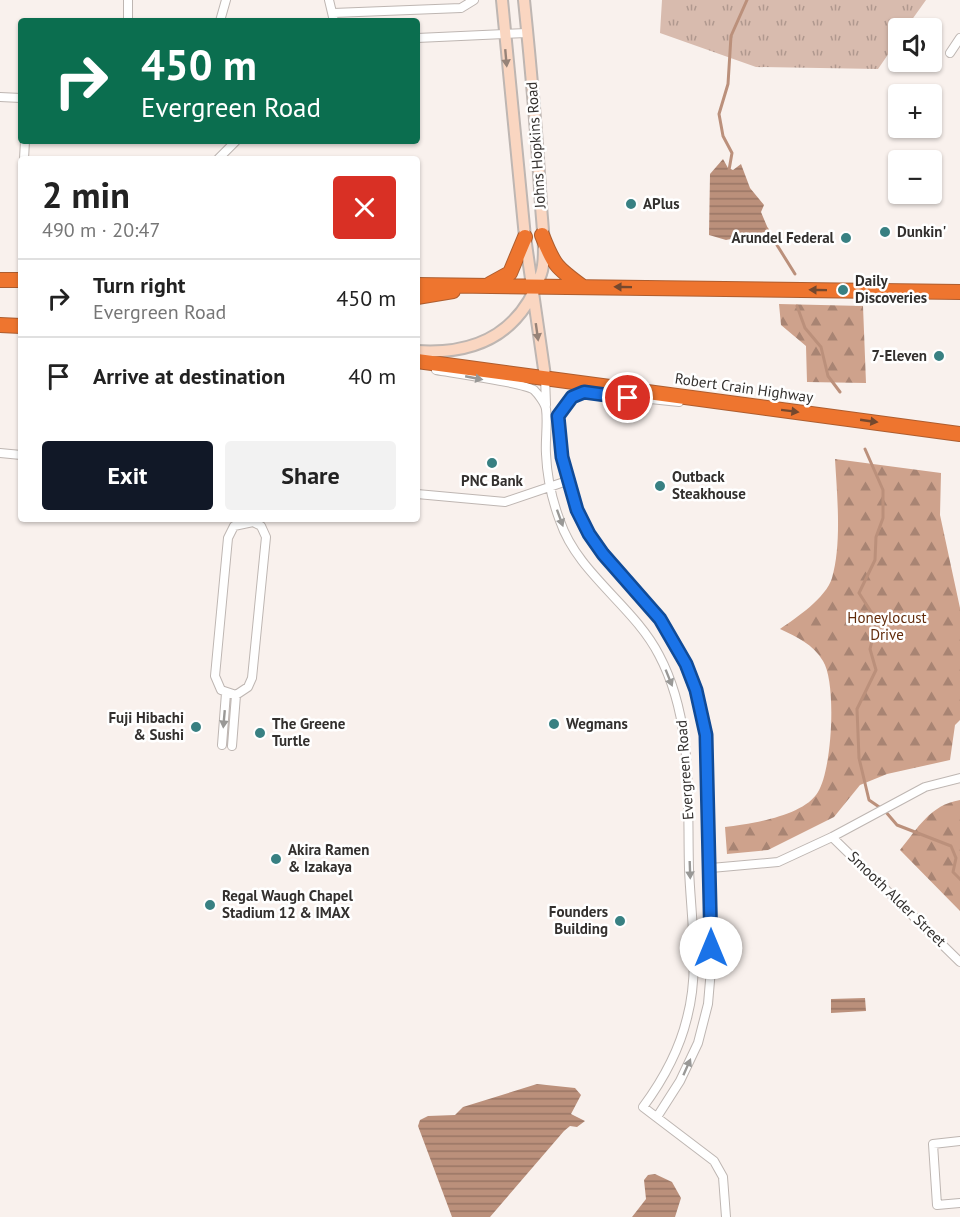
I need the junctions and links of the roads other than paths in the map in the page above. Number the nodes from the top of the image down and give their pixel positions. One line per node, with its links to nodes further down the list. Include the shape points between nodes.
1 (129, 0): 8 (street)
2 (225, 0): 9 (street)
3 (329, 0): 7 (street)
4 (474, 0): 7 (street, via 461,8)
5 (502, 0): 11 (street, Johns Hopkins Road)
6 (524, 0): 10 (street, Johns Hopkins Road)
7 (333, 17)
8 (128, 18)
9 (221, 18)
10 (527, 33): 11 (street); 19 (street, Johns Hopkins Road)
11 (504, 35): 12 (street); 20 (street, Johns Hopkins Road, one-way to 20)
12 (420, 38)
13 (960, 38): 14 (street)
14 (950, 53)
15 (0, 98): 16 (street)
16 (18, 98)
17 (233, 144): 18 (street)
18 (221, 156)
19 (542, 235): 25 (highway, via 552,262); 26 (street, Johns Hopkins Road, via 542,272)
20 (525, 237): 24 (highway, via 510,273); 26 (street, Johns Hopkins Road)
21 (0, 280): 22 (highway)
22 (18, 280)
23 (420, 285): 24 (highway)
24 (485, 286): 26 (highway); 28 (highway)
25 (583, 287): 26 (highway); 27 (highway, one-way to 25)
26 (534, 288): 31 (street, Johns Hopkins Road, via 523,310 505,331 453,352); 34 (street, Johns Hopkins Road, one-way to 34)
27 (960, 292)
28 (420, 297)
29 (0, 325): 30 (highway)
30 (18, 326)
31 (420, 351)
32 (420, 361): 34 (highway, Robert Crain Highway)
33 (420, 367): 36 (street, one-way to 36, via 524,386 533,390)
34 (545, 376): 35 (highway, Robert Crain Highway); 36 (street, Evergreen Road)
35 (750, 405): 37 (highway, Robert Crain Highway, one-way to 37); 40 (street, Evergreen Road, via 650,401 584,392 572,397 558,416)
36 (546, 408): 41 (street, Evergreen Road)
37 (960, 434)
38 (0, 453): 39 (street)
39 (18, 455)
40 (567, 481): 41 (street); 51 (street, Evergreen Road, via 589,534 660,619 696,690 706,735)
41 (549, 485): 42 (street, via 505,502); 53 (street, Evergreen Road, one-way to 53, via 560,523 581,558 623,604 659,655 681,713 686,751 693,980 677,1048 662,1081 643,1107)
42 (420, 494)
43 (246, 522): 45 (street, via 234,526 228,538 215,676)
44 (251, 522): 46 (street, via 261,526 266,537 252,678 248,687)
45 (226, 693): 46 (street); 47 (street, one-way to 47)
46 (236, 695): 48 (street)
47 (222, 745)
48 (232, 746)
49 (960, 778): 50 (street, via 925,787)
50 (832, 837): 51 (street, via 778,862); 52 (street, Smooth Alder Street)
51 (711, 868): 53 (street, Evergreen Road, one-way to 51, via 698,1043 708,1004)
52 (960, 962)
53 (657, 1117): 56 (street, Evergreen Road, via 714,1161 723,1177)
54 (960, 1141): 55 (street, via 933,1144 937,1205)
55 (960, 1203)
56 (726, 1217)

